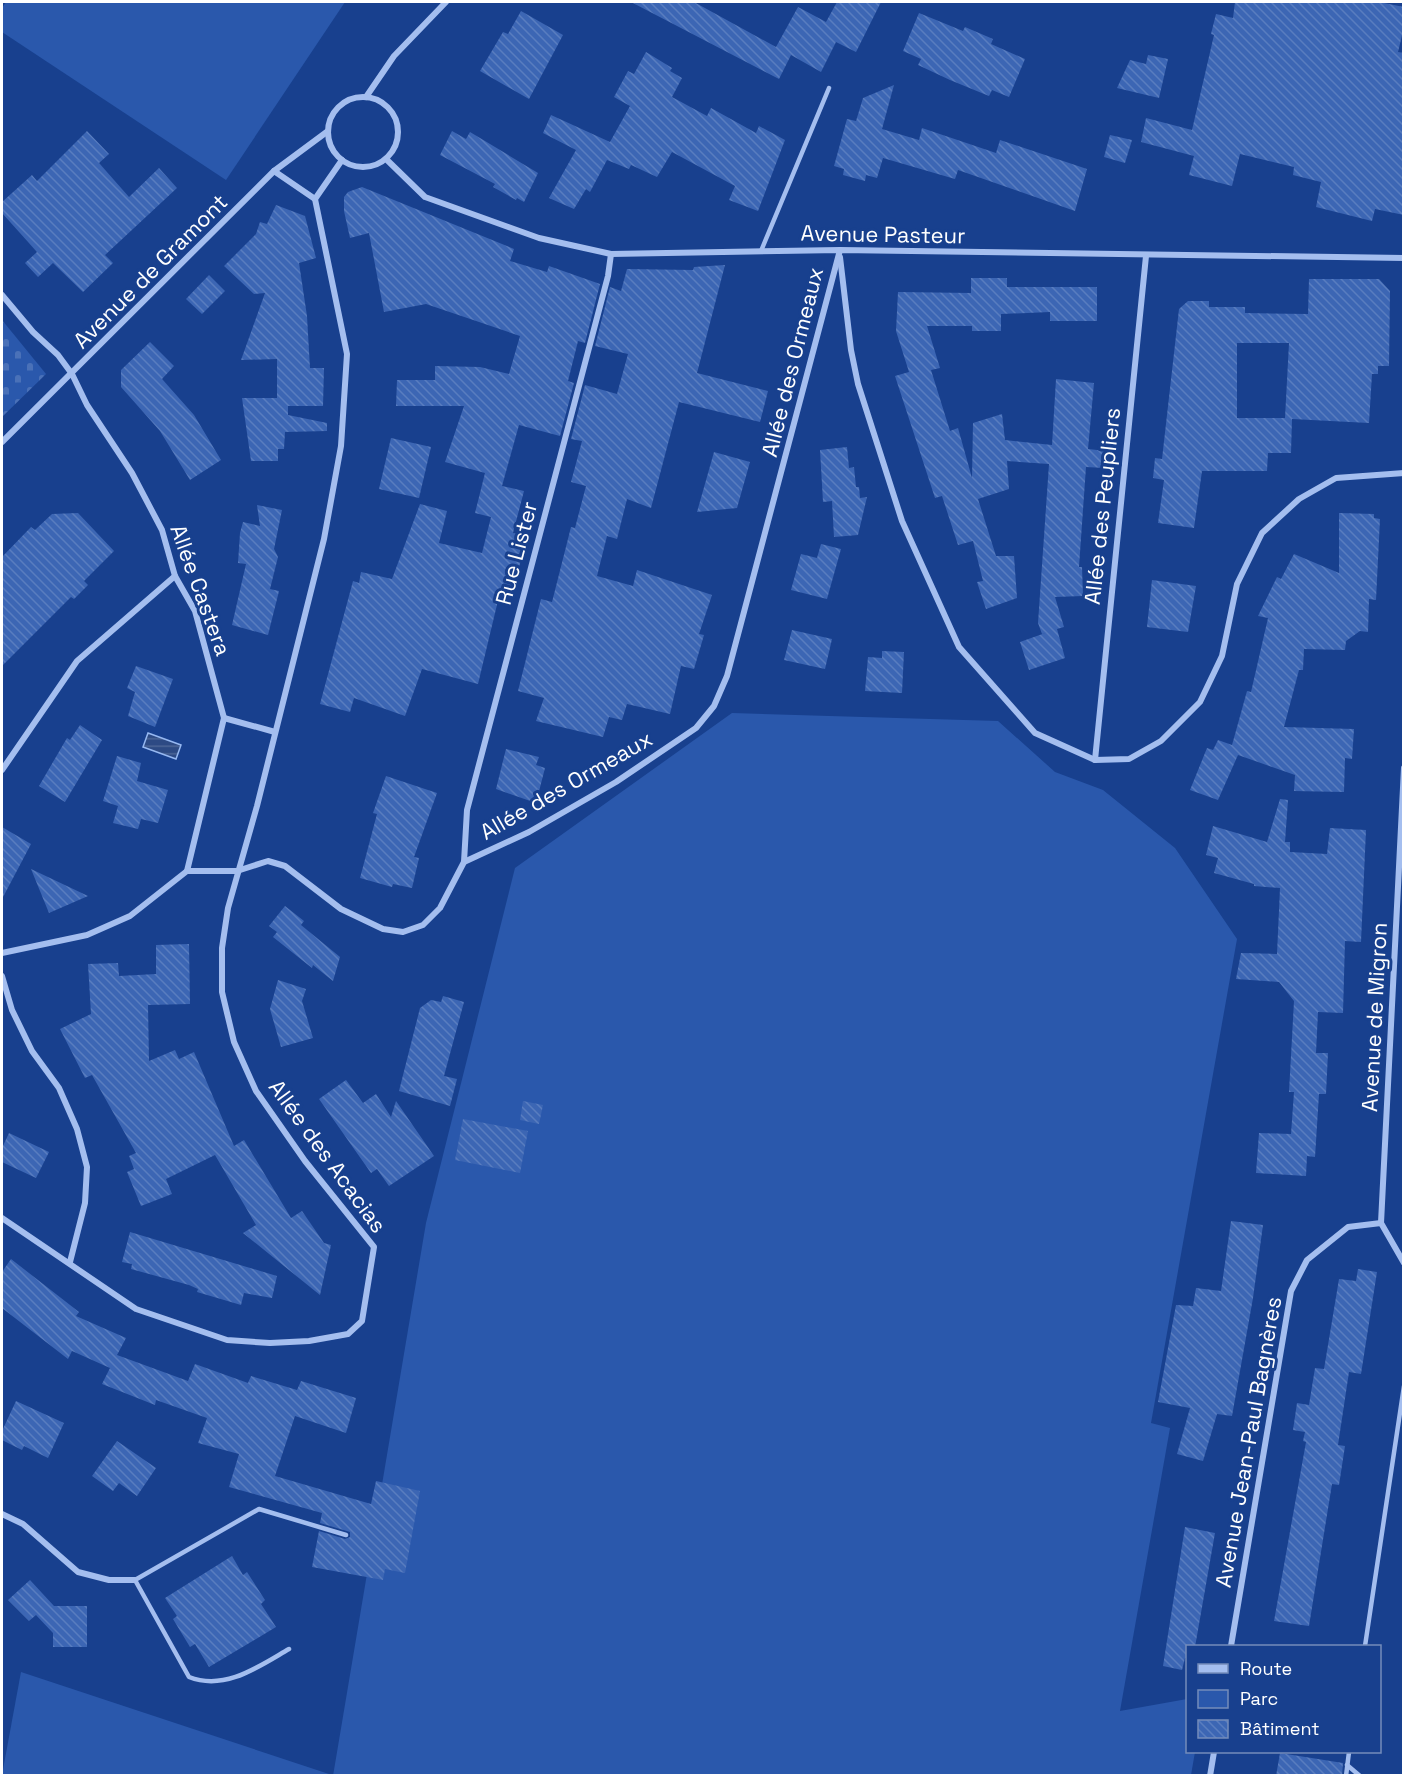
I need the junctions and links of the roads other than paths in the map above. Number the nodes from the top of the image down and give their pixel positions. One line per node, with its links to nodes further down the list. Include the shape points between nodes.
1 (446, 2): 3 (street, via 393,56)
2 (829, 88): 10 (lane)
3 (366, 97): 4 (street, via 344,102 330,120); 5 (street, via 385,104 397,121 398,142)
4 (328, 131): 6 (street, via 334,152); 7 (street, Avenue de Gramont)
5 (386, 159): 6 (street, via 364,168); 11 (street, Avenue Pasteur, via 425,197 539,238)
6 (342, 160): 8 (street)
7 (274, 171): 8 (street); 15 (street, Avenue de Gramont)
8 (315, 199): 20 (street, via 347,354 342,434 324,539)
9 (840, 250): 10 (street, Avenue Pasteur); 12 (street, Avenue Pasteur); 21 (street, via 858,384 903,521 959,647 1035,734); 24 (street, Allée des Ormeaux, via 727,676 714,706 696,728 616,782 530,832)
10 (761, 251): 11 (street, Avenue Pasteur)
11 (611, 254): 24 (street, Rue Lister, via 609,276 467,810)
12 (1146, 255): 13 (street, Avenue Pasteur); 21 (street, Allée des Peupliers)
13 (1404, 258)
14 (2, 295): 15 (street, Allée Castera)
15 (72, 374): 16 (street, Avenue de Gramont); 18 (street, Allée Castera, via 162,530)
16 (2, 442)
17 (1404, 473): 21 (street, via 1336,478 1299,500 1262,533 1237,584 1222,656 1200,702 1161,741 1137,755 1129,759)
18 (175, 576): 19 (street, Allée Castera, via 195,611); 23 (street, via 77,662)
19 (224, 718): 20 (street); 25 (street, Allée Castera)
20 (275, 732): 26 (street)
21 (1095, 760)
22 (1404, 768): 30 (street, Avenue de Migron)
23 (2, 770)
24 (464, 862): 26 (street, Allée des Ormeaux, via 440,908 423,925 403,932 383,929 341,909 285,866 268,861)
25 (187, 871): 26 (street, Allée des Ormeaux); 27 (street, via 130,916 87,935)
26 (237, 871): 31 (street, Allée des Acacias, via 222,948 222,992 234,1042 256,1091 305,1161 374,1247 362,1321 348,1334 309,1341 227,1340 136,1309)
27 (2, 953)
28 (2, 976): 31 (street, via 12,1010 32,1051 59,1088 77,1129 87,1167 85,1203)
29 (2, 1218): 31 (street, Allée des Acacias)
30 (1381, 1223): 32 (street); 37 (street, Avenue Jean-Paul Bagnères, via 1348,1227 1307,1260 1291,1291)
31 (70, 1262)
32 (1404, 1263)
33 (1404, 1386): 38 (lane)
34 (2, 1514): 36 (street, via 23,1524 78,1572 109,1580)
35 (346, 1535): 36 (lane, via 259,1509)
36 (135, 1580): 39 (lane, via 189,1677 205,1683 242,1676)
37 (1231, 1645)
38 (1365, 1645)
39 (289, 1649)
40 (1214, 1753): 43 (street)
41 (1349, 1753): 42 (lane)
42 (1347, 1765): 44 (lane); 45 (lane)
43 (1210, 1776)
44 (1346, 1776)
45 (1360, 1776)

